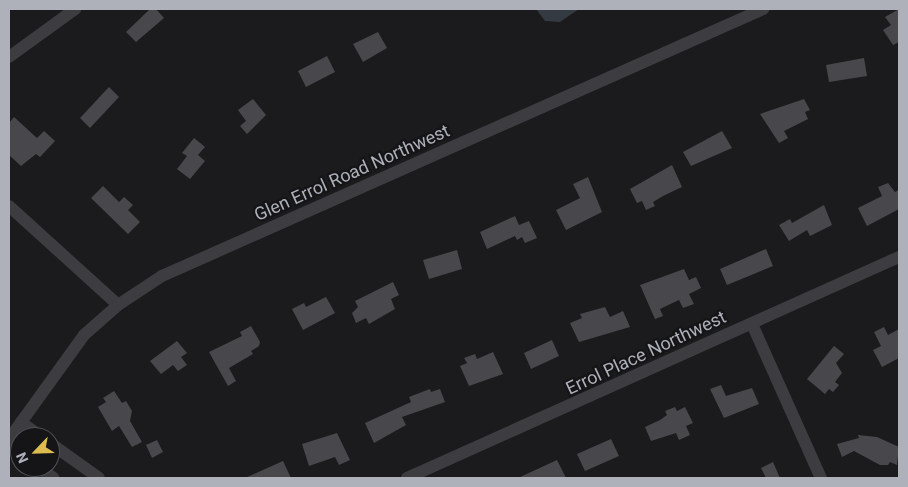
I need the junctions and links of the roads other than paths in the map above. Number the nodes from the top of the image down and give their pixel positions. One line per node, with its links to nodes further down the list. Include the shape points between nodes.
1 (76, 9): 3 (street)
2 (763, 9): 6 (street, Glen Errol Road Northwest, via 162,276)
3 (9, 57)
4 (9, 206): 6 (street)
5 (899, 256): 7 (street, Errol Place Northwest)
6 (118, 305): 8 (street, Glen Errol Road Northwest, via 84,335)
7 (752, 324): 12 (street, Errol Place Northwest); 15 (street)
8 (21, 422): 9 (street); 10 (street, Glen Errol Road Northwest)
9 (28, 427)
10 (9, 439)
11 (60, 450): 13 (street)
12 (429, 474): 14 (street, Errol Place Northwest)
13 (99, 478)
14 (407, 478)
15 (822, 478)

